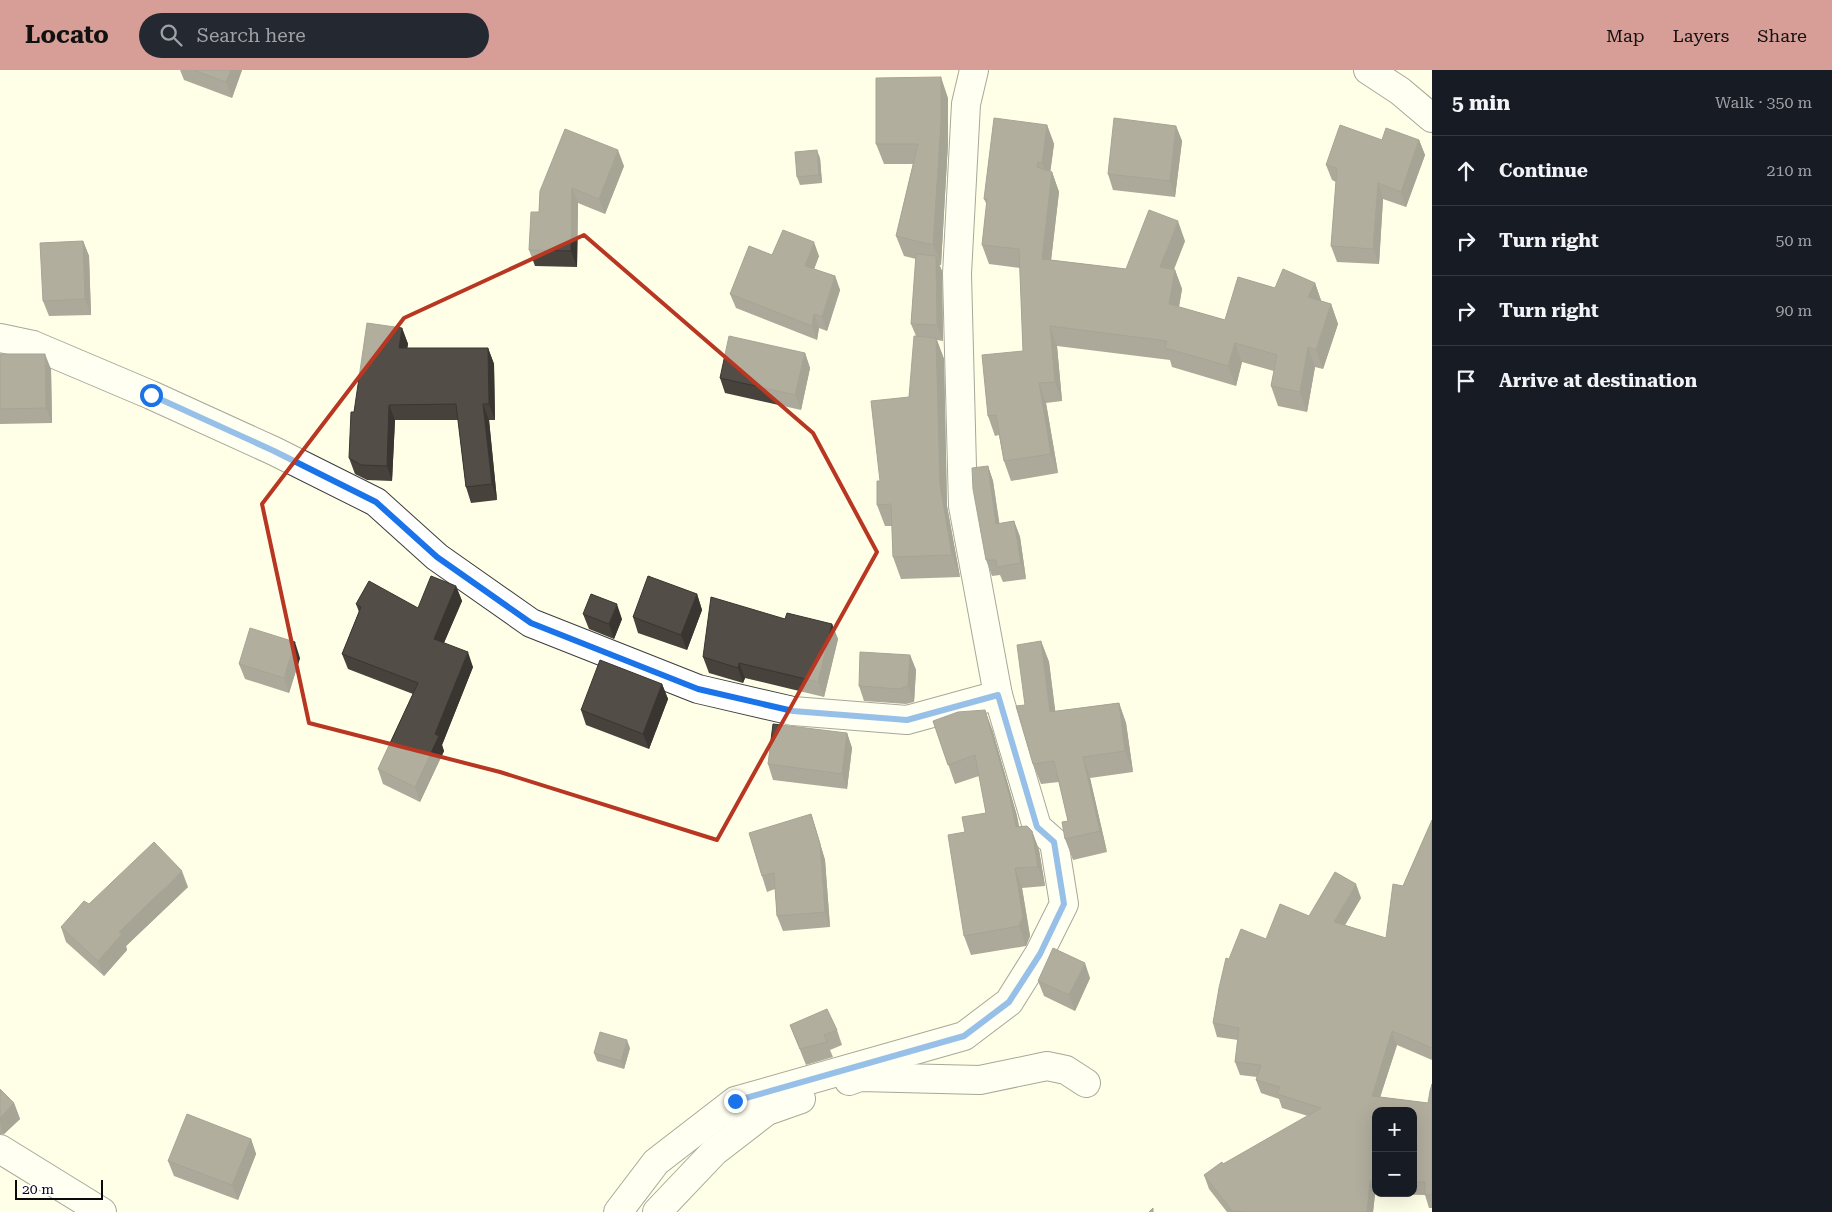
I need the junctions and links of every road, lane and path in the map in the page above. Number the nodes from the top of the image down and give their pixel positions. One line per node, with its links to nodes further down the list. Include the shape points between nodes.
1 (974, 70): 5 (street, via 966,104 957,274 962,497)
2 (1368, 70): 3 (street)
3 (1432, 118)
4 (0, 338): 5 (street, via 32,345 151,395 376,502 437,557 531,623 698,689 793,711 907,720)
5 (998, 695): 9 (street, via 1037,827 1054,842 1064,904 1040,954 1009,1002 964,1036 735,1101 656,1162)
6 (1086, 1083): 10 (street, via 1066,1070 1047,1066 980,1080 860,1077 768,1111 714,1152)
7 (0, 1149): 8 (street)
8 (102, 1212)
9 (618, 1212)
10 (657, 1212)

